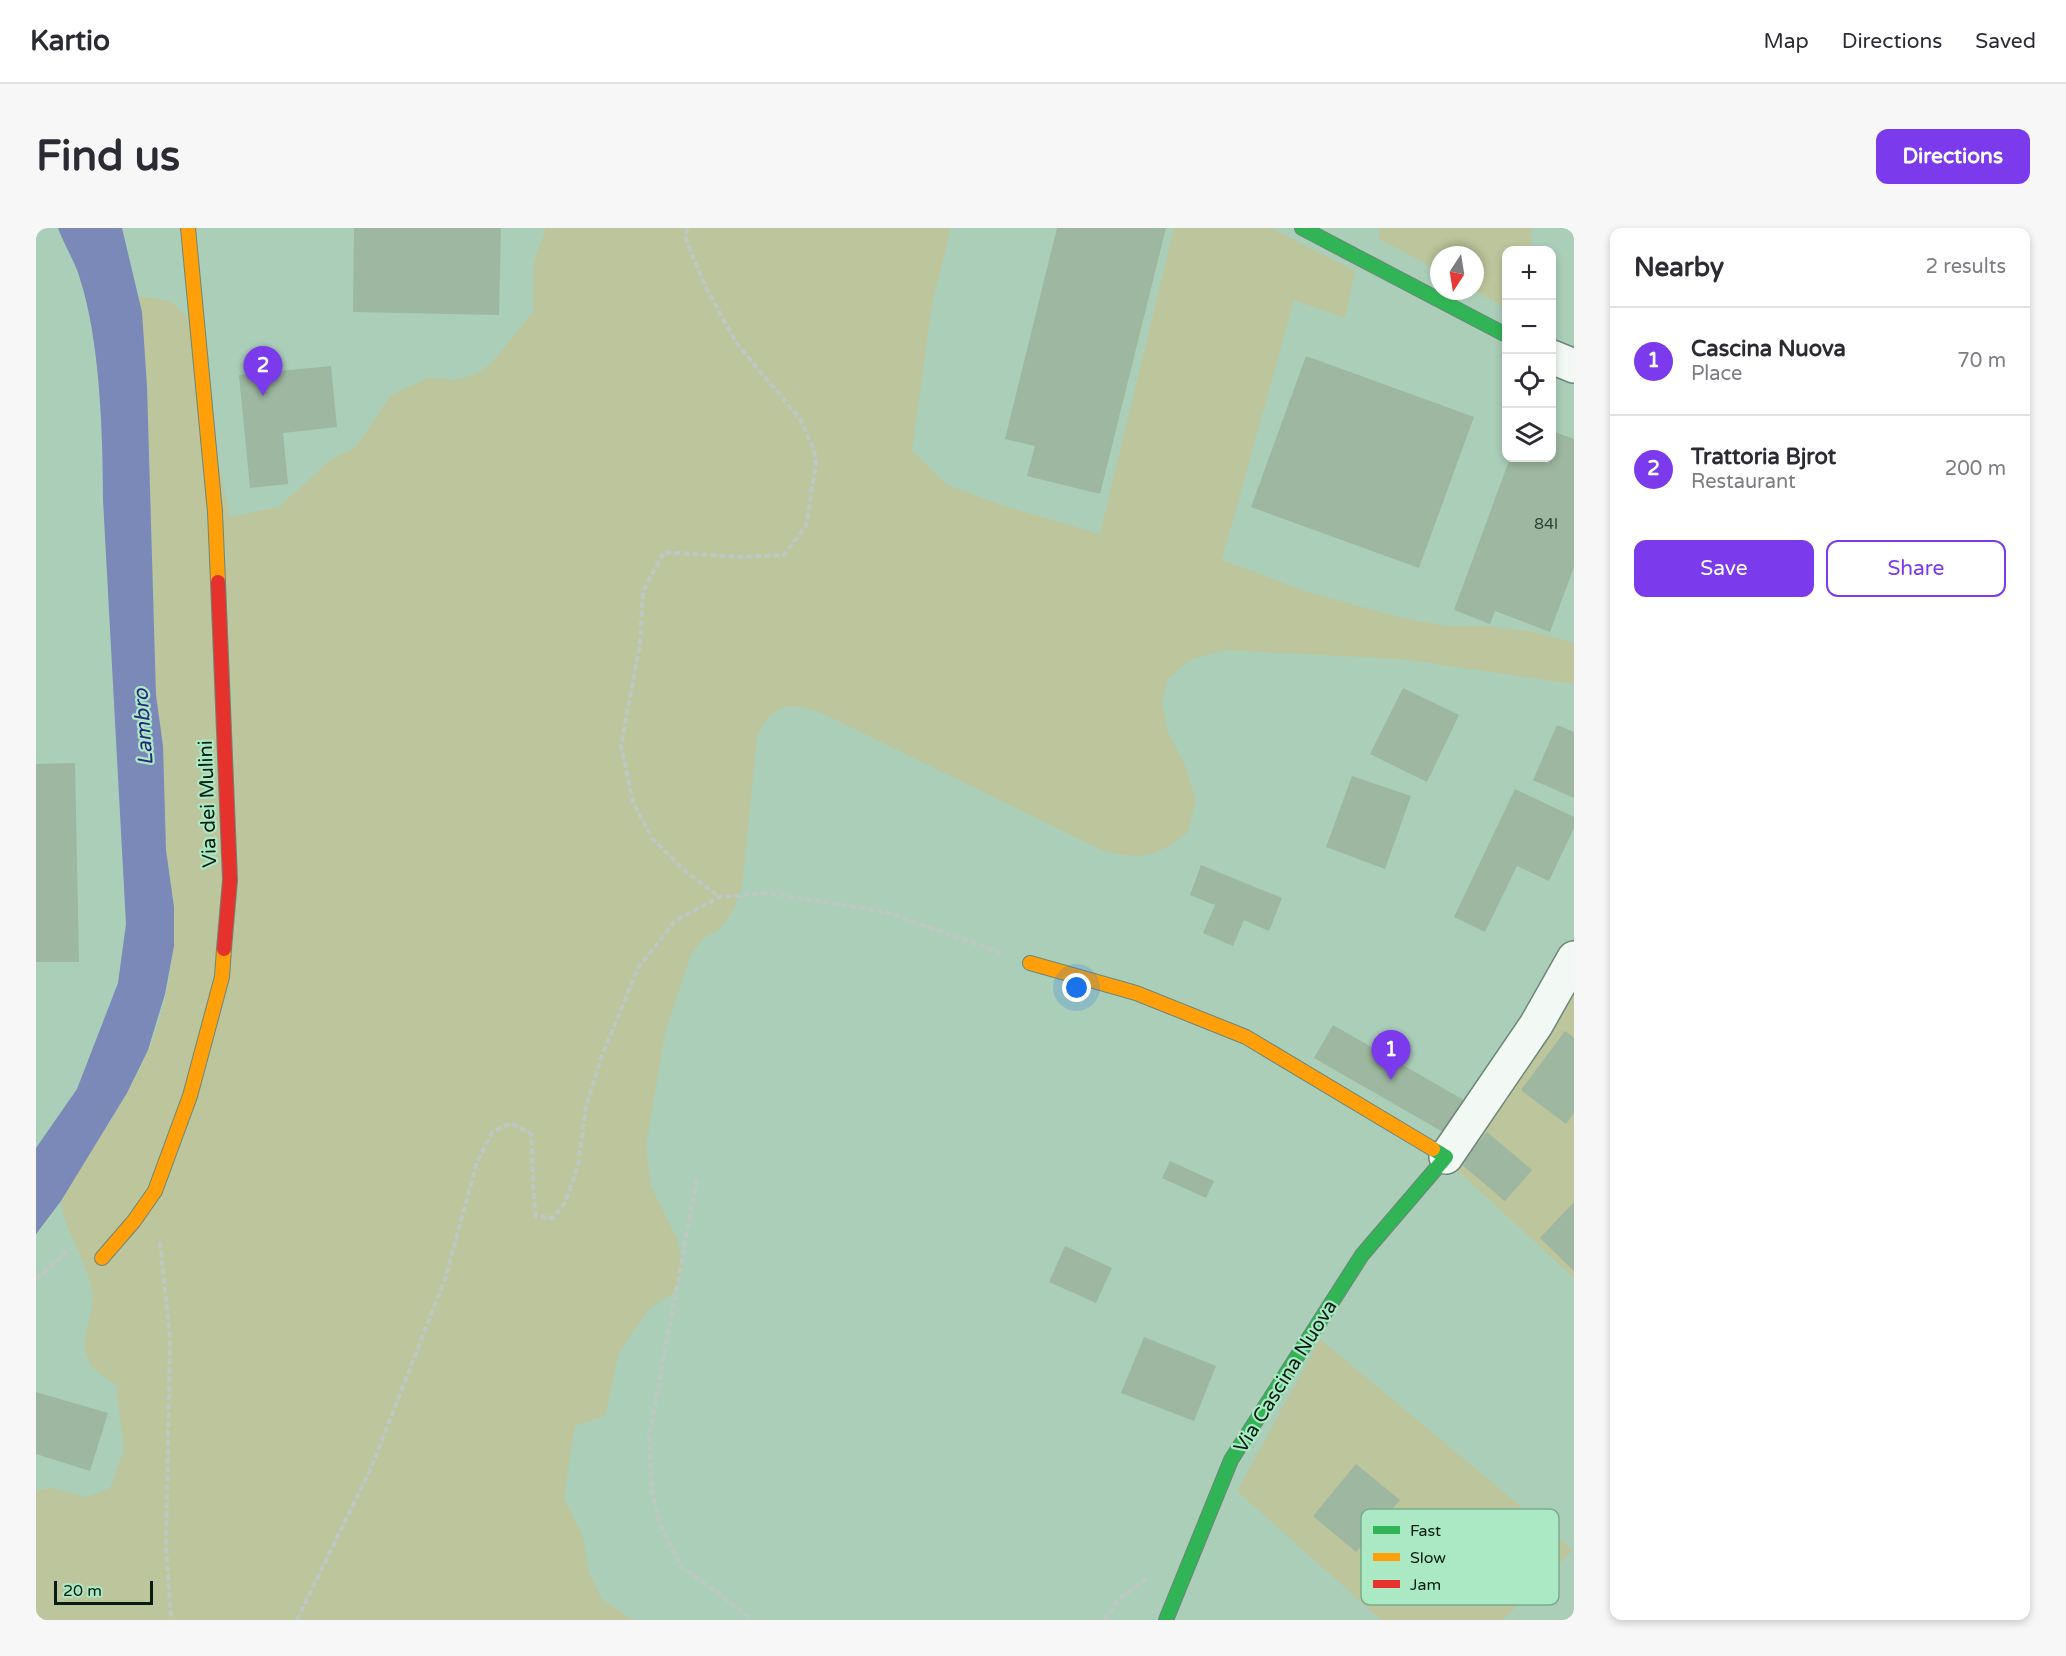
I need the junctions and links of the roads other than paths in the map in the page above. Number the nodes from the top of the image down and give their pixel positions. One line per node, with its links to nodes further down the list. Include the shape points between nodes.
1 (188, 228): 9 (street, Via dei Mulini, via 215,512 230,880 222,977 190,1096 154,1191)
2 (1302, 228): 3 (street)
3 (1502, 333)
4 (1556, 359): 5 (street)
5 (1574, 366)
6 (1574, 958): 8 (street, Via Cascina Nuova, via 1536,1025)
7 (1030, 963): 8 (street, via 1136,993 1246,1037)
8 (1446, 1157): 10 (street, Via Cascina Nuova, via 1362,1255 1231,1460)
9 (102, 1258)
10 (1166, 1620)

